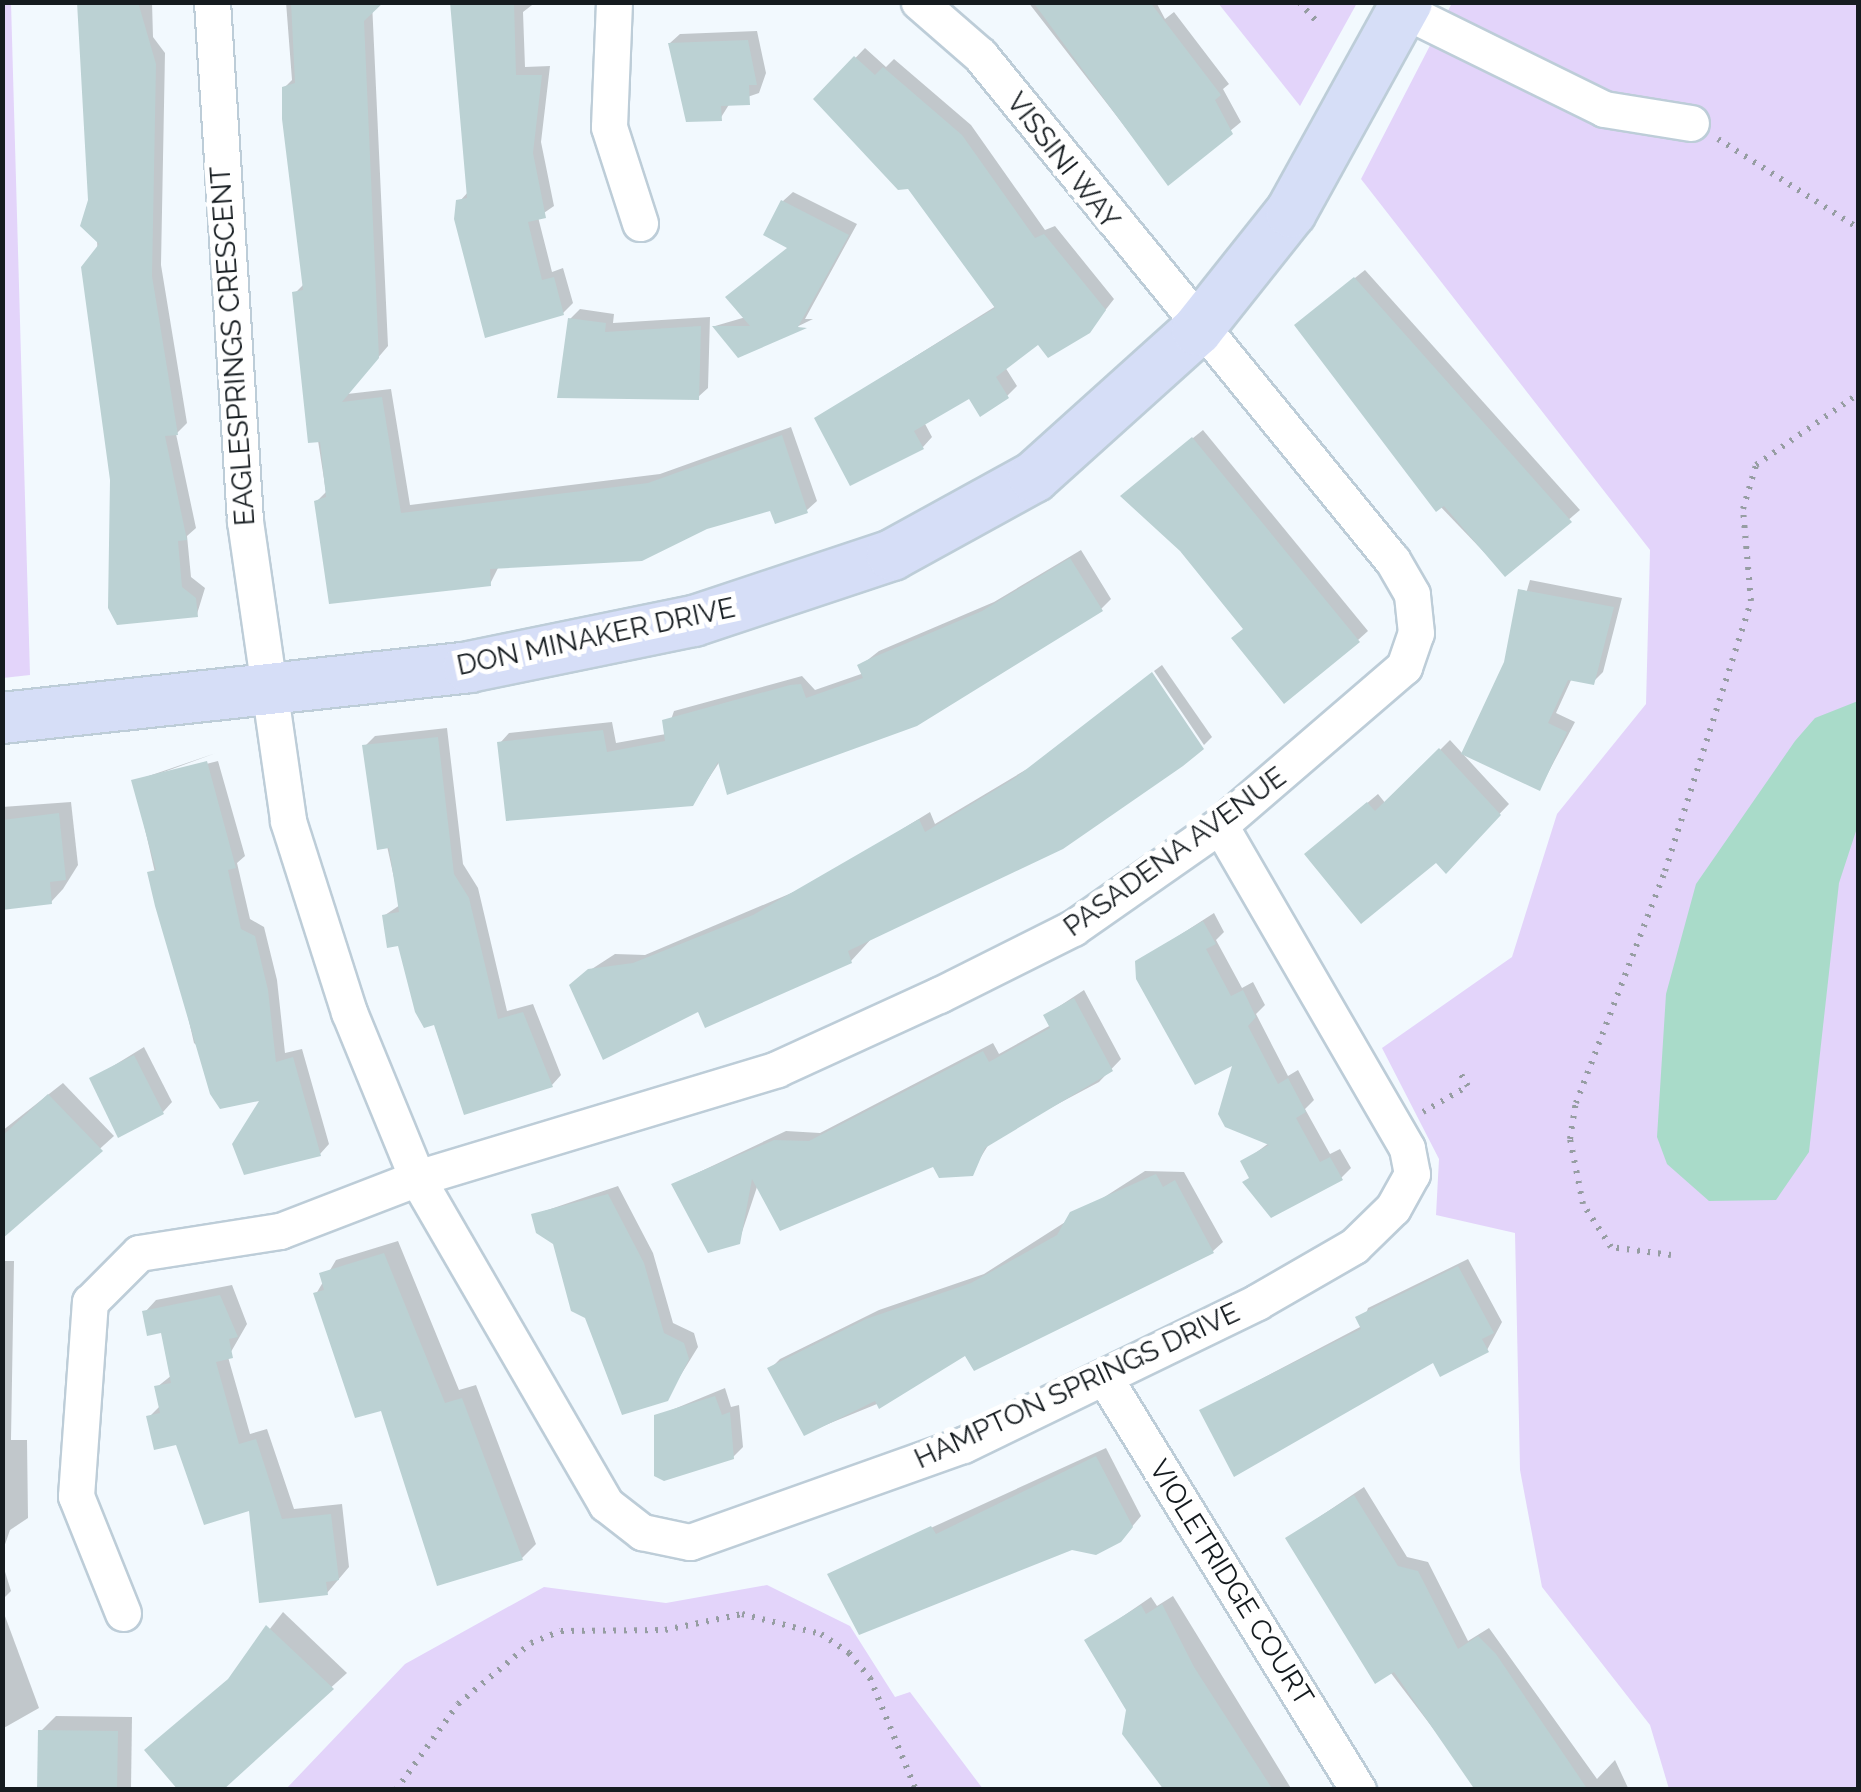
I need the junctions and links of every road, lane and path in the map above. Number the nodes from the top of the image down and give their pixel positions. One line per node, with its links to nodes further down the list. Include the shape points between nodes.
1 (212, 2): 12 (street, EAGLESPRINGS CRESCENT, via 224,275)
2 (614, 2): 8 (street, via 609,127)
3 (918, 2): 10 (street, VISSINI WAY, via 980,55)
4 (1299, 2): 6 (path)
5 (1405, 6): 7 (street, via 1604,109); 10 (street, DON MINAKER DRIVE, via 1291,212)
6 (1315, 20)
7 (1691, 123): 9 (path)
8 (640, 222)
9 (1858, 228)
10 (1198, 330): 12 (street, DON MINAKER DRIVE, via 1034,477 892,554 694,621 469,667); 14 (street, PASADENA AVENUE, via 1392,560 1412,594 1416,633 1404,668 1377,700)
11 (1858, 394): 18 (path, via 1756,465 1744,509 1751,601 1665,871 1576,1103 1570,1139 1583,1204 1610,1247)
12 (268, 689): 13 (street, DON MINAKER DRIVE); 17 (street, HAMPTON SPRINGS DRIVE, via 288,821 349,1012)
13 (2, 718)
14 (1220, 825): 16 (street, HAMPTON SPRINGS DRIVE); 17 (street, PASADENA AVENUE, via 1073,928 777,1069)
15 (1460, 1071): 16 (path, via 1468,1086)
16 (1395, 1128): 19 (street, HAMPTON SPRINGS DRIVE, via 1412,1174 1394,1208 1354,1246)
17 (416, 1178): 19 (street, HAMPTON SPRINGS DRIVE, via 606,1504 642,1532 690,1542 963,1445); 20 (street, PASADENA AVENUE, via 280,1231 139,1253 90,1302 76,1496)
18 (1671, 1255)
19 (1104, 1377): 23 (street, VIOLETRIDGE COURT)
20 (122, 1613)
21 (396, 1790): 22 (path, via 458,1704 531,1643 561,1631 665,1630 742,1614 805,1628 848,1652 870,1678)
22 (916, 1790)
23 (1358, 1790)

